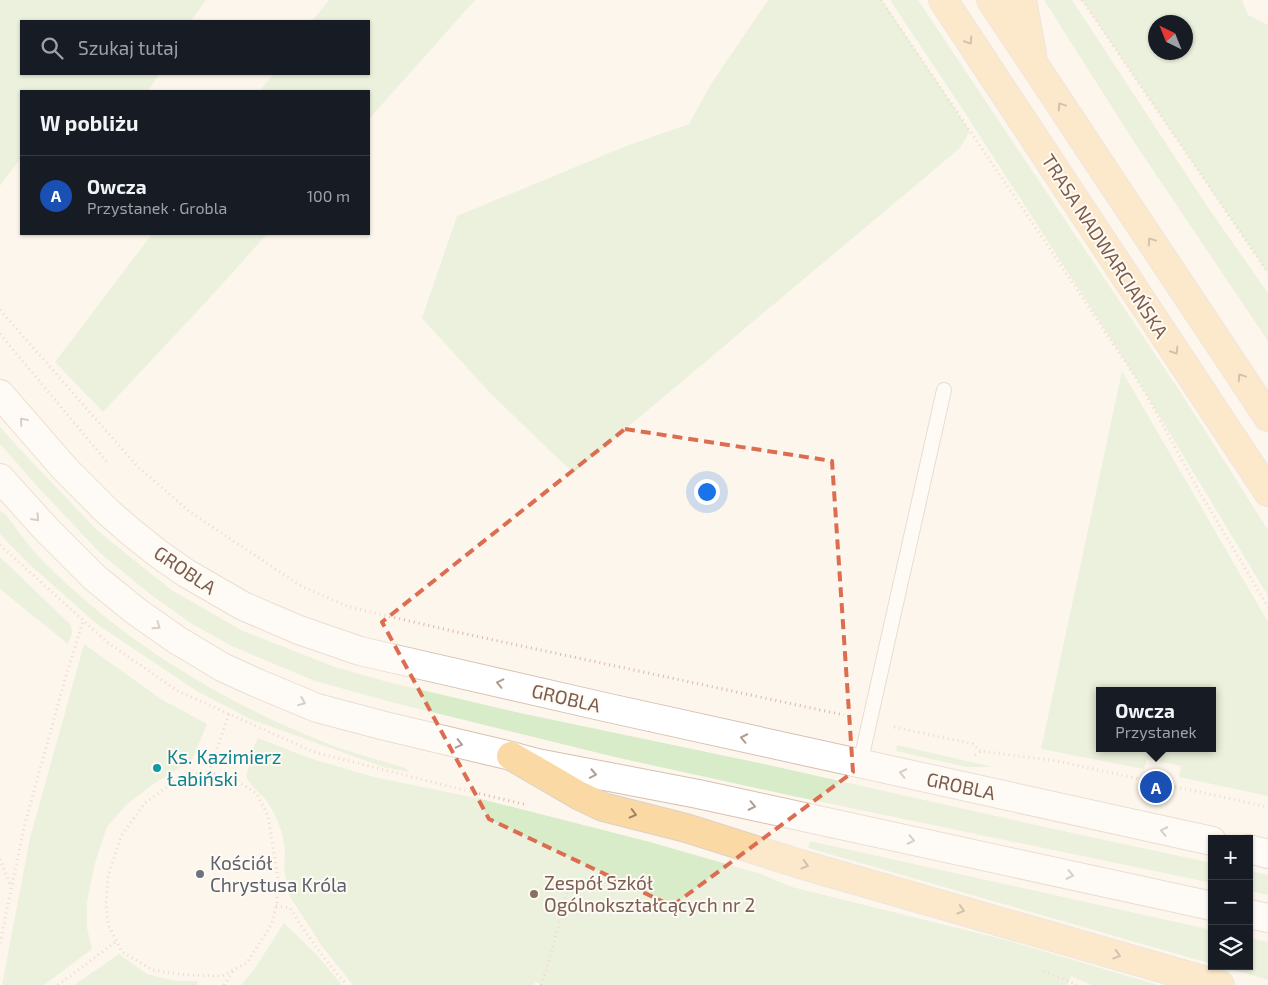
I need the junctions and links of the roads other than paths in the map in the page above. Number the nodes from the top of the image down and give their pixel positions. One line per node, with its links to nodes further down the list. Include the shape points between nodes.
1 (943, 0): 9 (main road, TRASA NADWARCIAŃSKA, one-way to 9)
2 (991, 0): 4 (main road)
3 (1022, 0): 4 (main road)
4 (1034, 65): 7 (main road, one-way to 4)
5 (944, 390): 11 (lane)
6 (0, 394): 11 (main road, GROBLA, one-way to 6, via 360,651 270,618 186,573 132,532 65,469)
7 (1268, 417)
8 (0, 478): 10 (main road, one-way to 10, via 95,578 136,612 222,667 317,708)
9 (1268, 492)
10 (511, 756): 15 (main road, one-way to 15); 18 (main road, one-way to 18, via 603,807 686,828)
11 (860, 764): 12 (main road, GROBLA, one-way to 11)
12 (1208, 840)
13 (1253, 850): 14 (main road)
14 (1268, 854)
15 (1208, 905)
16 (1253, 915): 17 (main road)
17 (1268, 918)
18 (1220, 985)

